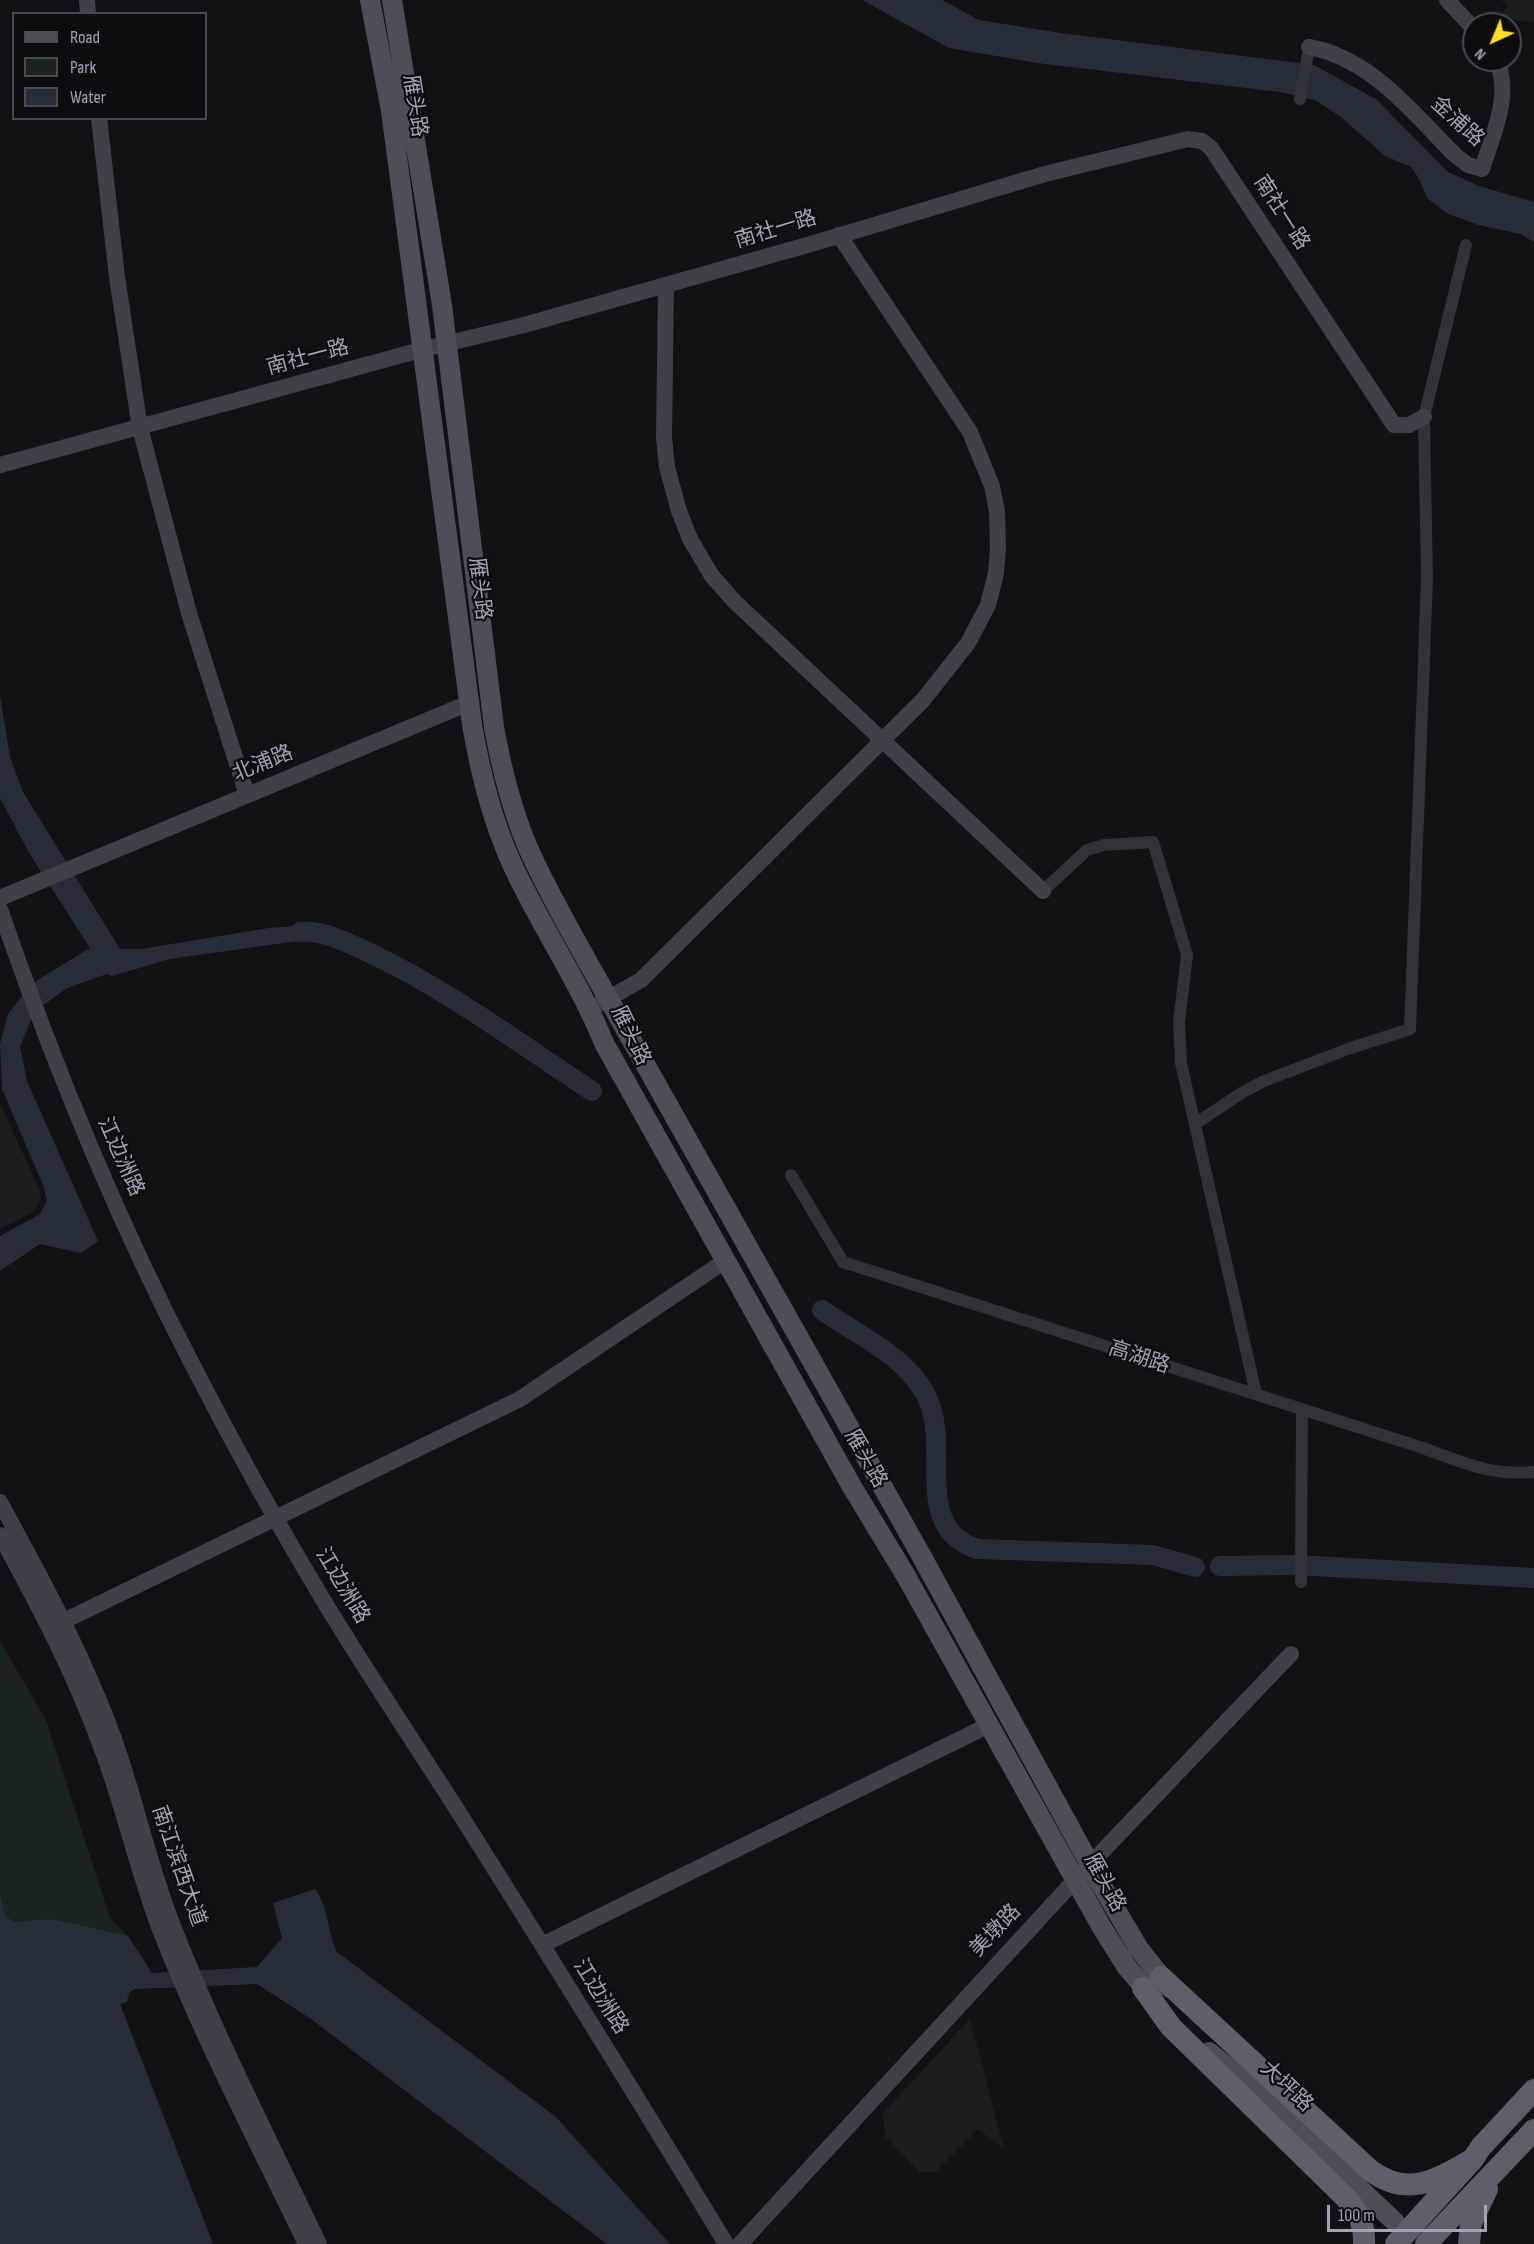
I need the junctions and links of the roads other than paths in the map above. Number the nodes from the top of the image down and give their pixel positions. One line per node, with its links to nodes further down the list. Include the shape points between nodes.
1 (370, 0): 13 (main road, 雁头路, via 391,111)
2 (392, 0): 12 (main road, 雁头路)
3 (1448, 0): 4 (street)
4 (1462, 16)
5 (1308, 51): 6 (street, 金浦路, via 1327,51 1375,76 1455,155 1482,169 1500,105); 7 (street)
6 (1499, 72)
7 (1299, 99)
8 (99, 120): 15 (street)
9 (839, 235): 11 (street, 南社一路); 14 (street, 南社一路, via 1045,174 1174,141 1199,140 1209,145 1394,425 1409,425); 18 (street, via 970,432 992,486 998,523 996,573 982,619 944,676)
10 (1466, 245): 14 (street)
11 (666, 285): 12 (street, 南社一路); 18 (street, via 664,447 672,490 690,539 725,591)
12 (447, 344): 13 (street, 南社一路); 23 (main road, 雁头路, via 488,688 504,775 538,869)
13 (424, 350): 15 (street, 南社一路); 17 (main road, 雁头路)
14 (1424, 417): 25 (street, via 1427,579 1410,1029 1264,1081)
15 (140, 428): 16 (street, 南社一路); 19 (street, via 189,613)
16 (0, 465)
17 (469, 704): 19 (street, 北浦路); 24 (main road, 雁头路, via 481,771 505,845 528,896)
18 (883, 741): 20 (street); 23 (street, via 641,980)
19 (247, 795): 21 (street, 北浦路)
20 (1043, 891): 25 (street, via 1087,850 1153,842 1187,955 1179,1050)
21 (0, 898)
22 (0, 909): 32 (street, 江边洲路, via 71,1101 137,1252 192,1364)
23 (608, 999): 24 (street); 38 (main road, 雁头路)
24 (590, 1009): 27 (main road, 雁头路, via 604,1043)
25 (1195, 1124): 28 (street)
26 (791, 1175): 28 (street, 高湖路, via 843,1262)
27 (725, 1261): 32 (street, via 520,1400); 37 (main road, 雁头路)
28 (1256, 1394): 29 (street, 高湖路)
29 (1302, 1410): 30 (street, 高湖路, via 1481,1469); 34 (street)
30 (1534, 1472)
31 (0, 1502): 35 (street, 南江滨西大道)
32 (276, 1518): 35 (street); 41 (street, 江边洲路, via 329,1609)
33 (0, 1535): 40 (street, 南江滨西大道, via 44,1614 84,1701)
34 (1301, 1582)
35 (64, 1621): 40 (street, 南江滨西大道, via 114,1741)
36 (1291, 1654): 38 (street, 美墩路)
37 (989, 1725): 39 (main road, 雁头路); 41 (street)
38 (1090, 1864): 39 (street, 美墩路); 42 (main road, 雁头路, via 1133,1939)
39 (1075, 1880): 42 (main road, 雁头路, via 1110,1942); 52 (street, 美墩路)
40 (167, 1929): 43 (street, 南江滨西大道)
41 (542, 1945): 51 (street, 江边洲路)
42 (1152, 1983): 46 (highway, via 1383,2179 1397,2184 1425,2183); 48 (main road, 大坪路, via 1200,2045 1246,2082); 53 (highway, via 1171,2027 1356,2210)
43 (199, 2004): 49 (street, 南江滨西大道); 50 (street, 南江滨西大道)
44 (1534, 2090): 46 (highway)
45 (1534, 2130): 47 (highway)
46 (1473, 2159): 48 (highway)
47 (1496, 2170): 54 (highway); 55 (highway, via 1474,2216)
48 (1396, 2228)
49 (306, 2244)
50 (319, 2244)
51 (726, 2244)
52 (740, 2244)
53 (1364, 2244)
54 (1426, 2244)
55 (1469, 2244)

